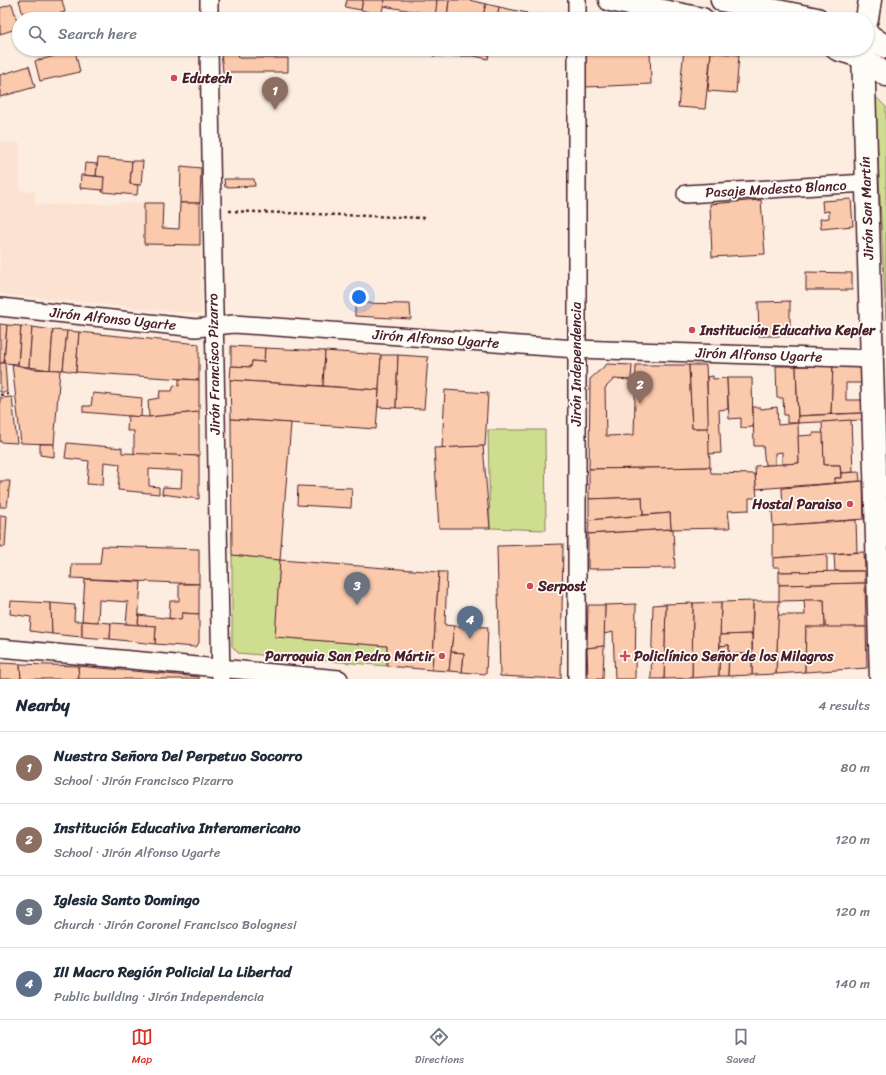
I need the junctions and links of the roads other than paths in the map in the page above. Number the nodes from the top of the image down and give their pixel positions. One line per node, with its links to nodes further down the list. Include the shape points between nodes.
1 (209, 0): 6 (street)
2 (577, 0): 7 (street)
3 (610, 0): 8 (street)
4 (722, 0): 9 (street)
5 (870, 0): 10 (street)
6 (209, 12)
7 (577, 12)
8 (668, 12)
9 (782, 12)
10 (868, 12)
11 (874, 39): 12 (street)
12 (886, 47)
13 (209, 56): 21 (street, Jirón Francisco Pizarro)
14 (577, 56): 22 (street, Jirón Independencia)
15 (863, 56): 18 (street, Jirón San Martín)
16 (866, 56): 17 (street)
17 (886, 75)
18 (866, 183): 19 (street, Pasaje Modesto Blanco); 23 (street, Jirón San Martín)
19 (686, 194)
20 (0, 308): 21 (street, Jirón Alfonso Ugarte, via 196,328)
21 (213, 326): 22 (street, Jirón Alfonso Ugarte, via 234,324); 25 (street, Jirón Francisco Pizarro)
22 (576, 349): 23 (street, Jirón Alfonso Ugarte); 27 (street, Jirón Independencia)
23 (873, 359): 28 (street, Jirón San Martín)
24 (0, 648): 25 (street)
25 (221, 674): 26 (street)
26 (339, 679)
27 (577, 679)
28 (881, 679)

